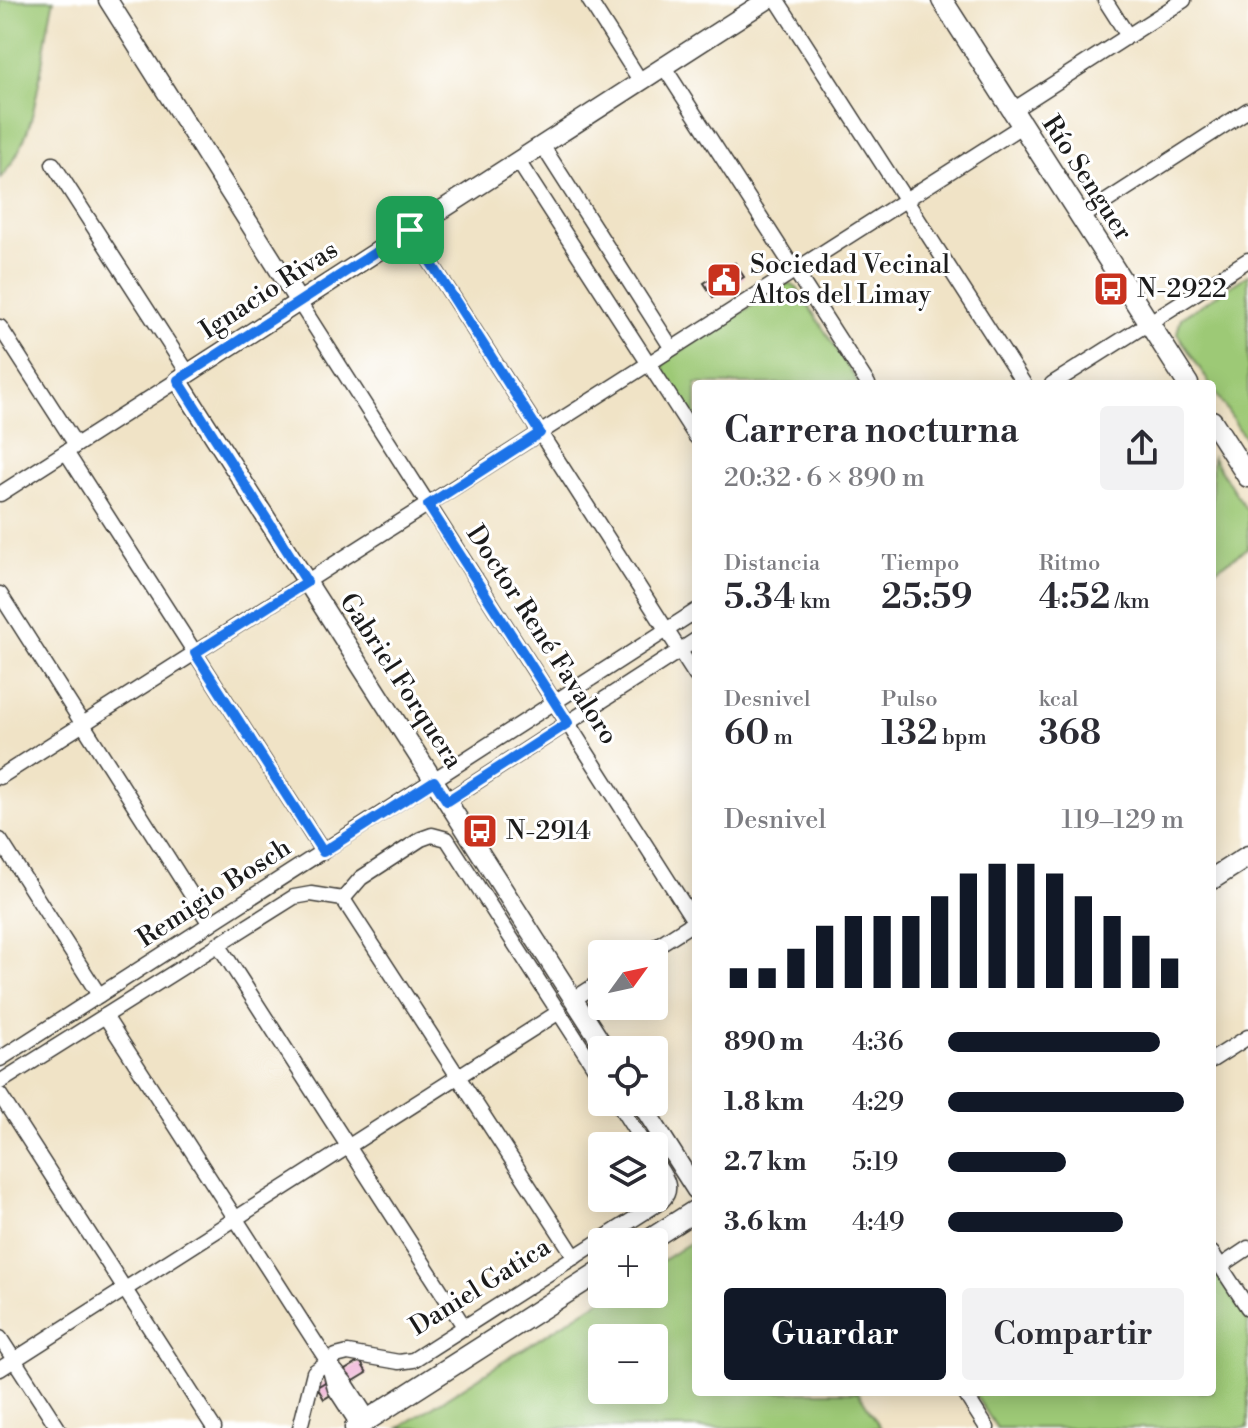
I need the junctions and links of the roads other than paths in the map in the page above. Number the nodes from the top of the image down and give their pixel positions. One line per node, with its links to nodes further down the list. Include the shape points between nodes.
1 (108, 0): 21 (street, Doctor René Favaloro)
2 (589, 0): 10 (street)
3 (767, 0): 9 (street, Ignacio Rivas)
4 (777, 0): 16 (street)
5 (942, 0): 12 (main road, Río Senguer)
6 (1105, 0): 8 (street)
7 (1184, 0): 8 (street)
8 (1128, 36): 12 (street)
9 (664, 67): 10 (street, Ignacio Rivas); 20 (street)
10 (641, 82): 13 (street, Ignacio Rivas)
11 (1248, 110): 17 (street)
12 (1018, 118): 16 (street); 17 (main road, Río Senguer)
13 (542, 145): 14 (street, Ignacio Rivas); 24 (street)
14 (518, 161): 18 (street, Ignacio Rivas); 25 (street)
15 (53, 164): 26 (street, Gabriel Forquera)
16 (905, 200): 20 (street); 28 (street)
17 (1082, 217): 22 (main road, Río Senguer)
18 (410, 230): 21 (street, Ignacio Rivas); 33 (street)
19 (1248, 260): 22 (street)
20 (794, 269): 24 (street); 27 (street)
21 (299, 302): 26 (street, Ignacio Rivas); 37 (street, Doctor René Favaloro)
22 (1149, 322): 29 (street); 30 (main road, Río Senguer)
23 (0, 327): 34 (street)
24 (671, 347): 25 (street)
25 (649, 364): 32 (street); 33 (street)
26 (183, 377): 34 (street, Ignacio Rivas); 38 (street, Gabriel Forquera)
27 (865, 380)
28 (1021, 380)
29 (1058, 380)
30 (1185, 380)
31 (1216, 427): 35 (main road)
32 (692, 431)
33 (540, 433): 37 (street); 41 (street)
34 (71, 448): 36 (street, Ignacio Rivas); 44 (street)
35 (1248, 477)
36 (0, 494)
37 (428, 505): 38 (street); 46 (street, Doctor René Favaloro)
38 (307, 582): 44 (street); 50 (street, Gabriel Forquera)
39 (0, 594): 48 (street)
40 (692, 614): 41 (street, Remigio Bosch)
41 (666, 630): 43 (street); 46 (street, Remigio Bosch)
42 (692, 642): 43 (street)
43 (680, 650): 45 (street); 47 (street)
44 (195, 653): 48 (street); 53 (street)
45 (692, 670)
46 (555, 703): 47 (street, Doctor René Favaloro); 50 (street, Remigio Bosch)
47 (568, 723): 51 (street); 57 (street, Doctor René Favaloro)
48 (83, 724): 49 (street); 58 (street)
49 (0, 777)
50 (434, 781): 51 (street, Gabriel Forquera); 53 (street, Remigio Bosch)
51 (447, 801): 64 (street, Gabriel Forquera)
52 (0, 840): 63 (street)
53 (323, 852): 58 (street, Remigio Bosch)
54 (1248, 856): 55 (main road)
55 (1216, 876)
56 (343, 899): 61 (street, Remigio Bosch, via 299,895); 65 (street, via 361,878 421,839 447,839); 72 (street)
57 (692, 917)
58 (210, 924): 63 (street, Remigio Bosch)
59 (692, 924): 60 (street)
60 (666, 940)
61 (218, 944): 66 (street, Remigio Bosch); 76 (street)
62 (588, 990): 64 (street)
63 (99, 995): 71 (street, Remigio Bosch)
64 (574, 999): 67 (street, Gabriel Forquera)
65 (559, 1012): 69 (street); 72 (street)
66 (105, 1016): 73 (street, Remigio Bosch); 80 (street)
67 (597, 1036)
68 (1248, 1037): 70 (street)
69 (588, 1057)
70 (1216, 1057)
71 (0, 1059)
72 (458, 1076): 76 (street); 83 (street)
73 (0, 1082)
74 (0, 1095): 87 (street)
75 (649, 1116): 77 (street)
76 (348, 1146): 80 (street); 89 (street)
77 (692, 1184)
78 (645, 1212): 83 (street, Daniel Gatica)
79 (692, 1213): 81 (main road)
80 (235, 1218): 87 (street); 92 (street)
81 (668, 1228)
82 (1248, 1248): 85 (street)
83 (575, 1257): 89 (street, Daniel Gatica)
84 (1216, 1259): 85 (street)
85 (1221, 1266): 88 (street)
86 (588, 1279): 95 (main road, Daniel Gatica)
87 (125, 1289): 91 (street); 97 (street)
88 (1248, 1308)
89 (465, 1328): 92 (street, Daniel Gatica, via 409,1362 348,1353)
90 (0, 1338): 91 (street)
91 (14, 1360): 93 (street); 96 (street)
92 (328, 1362): 95 (street, via 335,1389); 98 (street, via 314,1372)
93 (0, 1369)
94 (967, 1396): 99 (street)
95 (361, 1424)
96 (58, 1428)
97 (214, 1428)
98 (300, 1428)
99 (987, 1428)

